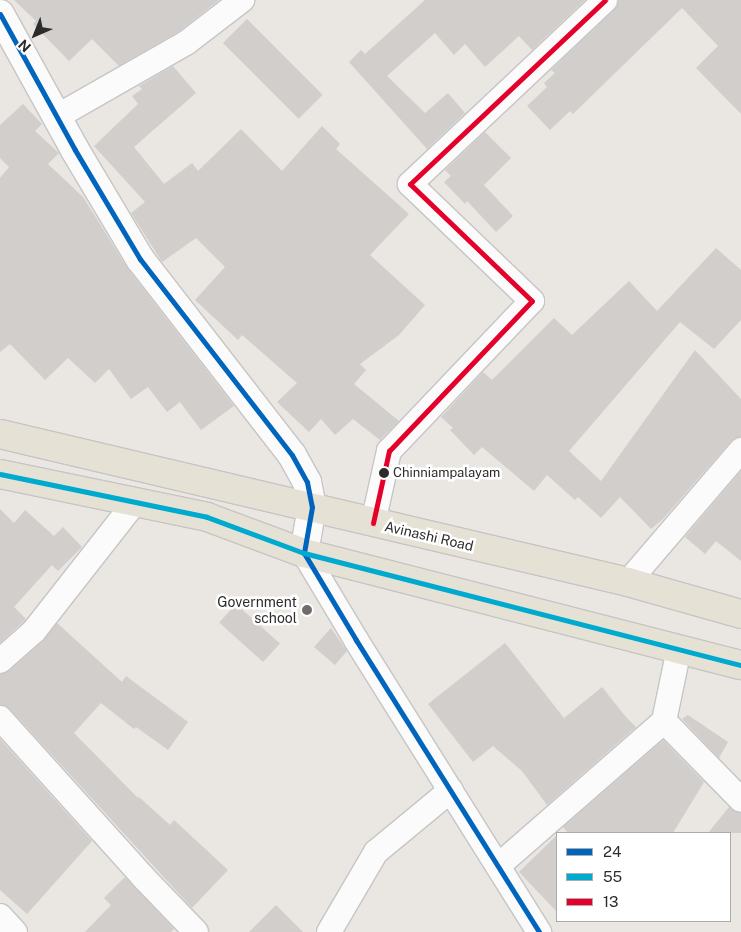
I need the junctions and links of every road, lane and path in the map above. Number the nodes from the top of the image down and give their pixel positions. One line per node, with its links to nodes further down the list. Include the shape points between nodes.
1 (242, 0): 4 (street, via 186,43)
2 (605, 0): 10 (street, via 410,184 532,301 389,451)
3 (0, 14): 4 (main road)
4 (58, 116): 9 (main road, via 140,259 292,455 307,482)
5 (0, 434): 9 (main road, Avinashi Road)
6 (741, 450): 12 (street)
7 (0, 474): 8 (main road)
8 (136, 501): 11 (main road, via 207,517); 15 (street, via 34,631)
9 (312, 507): 10 (main road, Avinashi Road); 11 (main road)
10 (373, 522): 12 (main road, Avinashi Road)
11 (304, 553): 14 (main road); 19 (street)
12 (628, 582): 13 (main road, Avinashi Road)
13 (741, 614)
14 (679, 649): 16 (main road); 18 (street)
15 (0, 661)
16 (741, 665)
17 (0, 718): 24 (street)
18 (664, 720): 20 (street); 21 (street)
19 (450, 790): 21 (street); 25 (street, via 376,852)
20 (741, 800)
21 (498, 866): 26 (street)
22 (0, 916): 23 (street)
23 (15, 932)
24 (196, 932)
25 (329, 932)
26 (539, 932)

